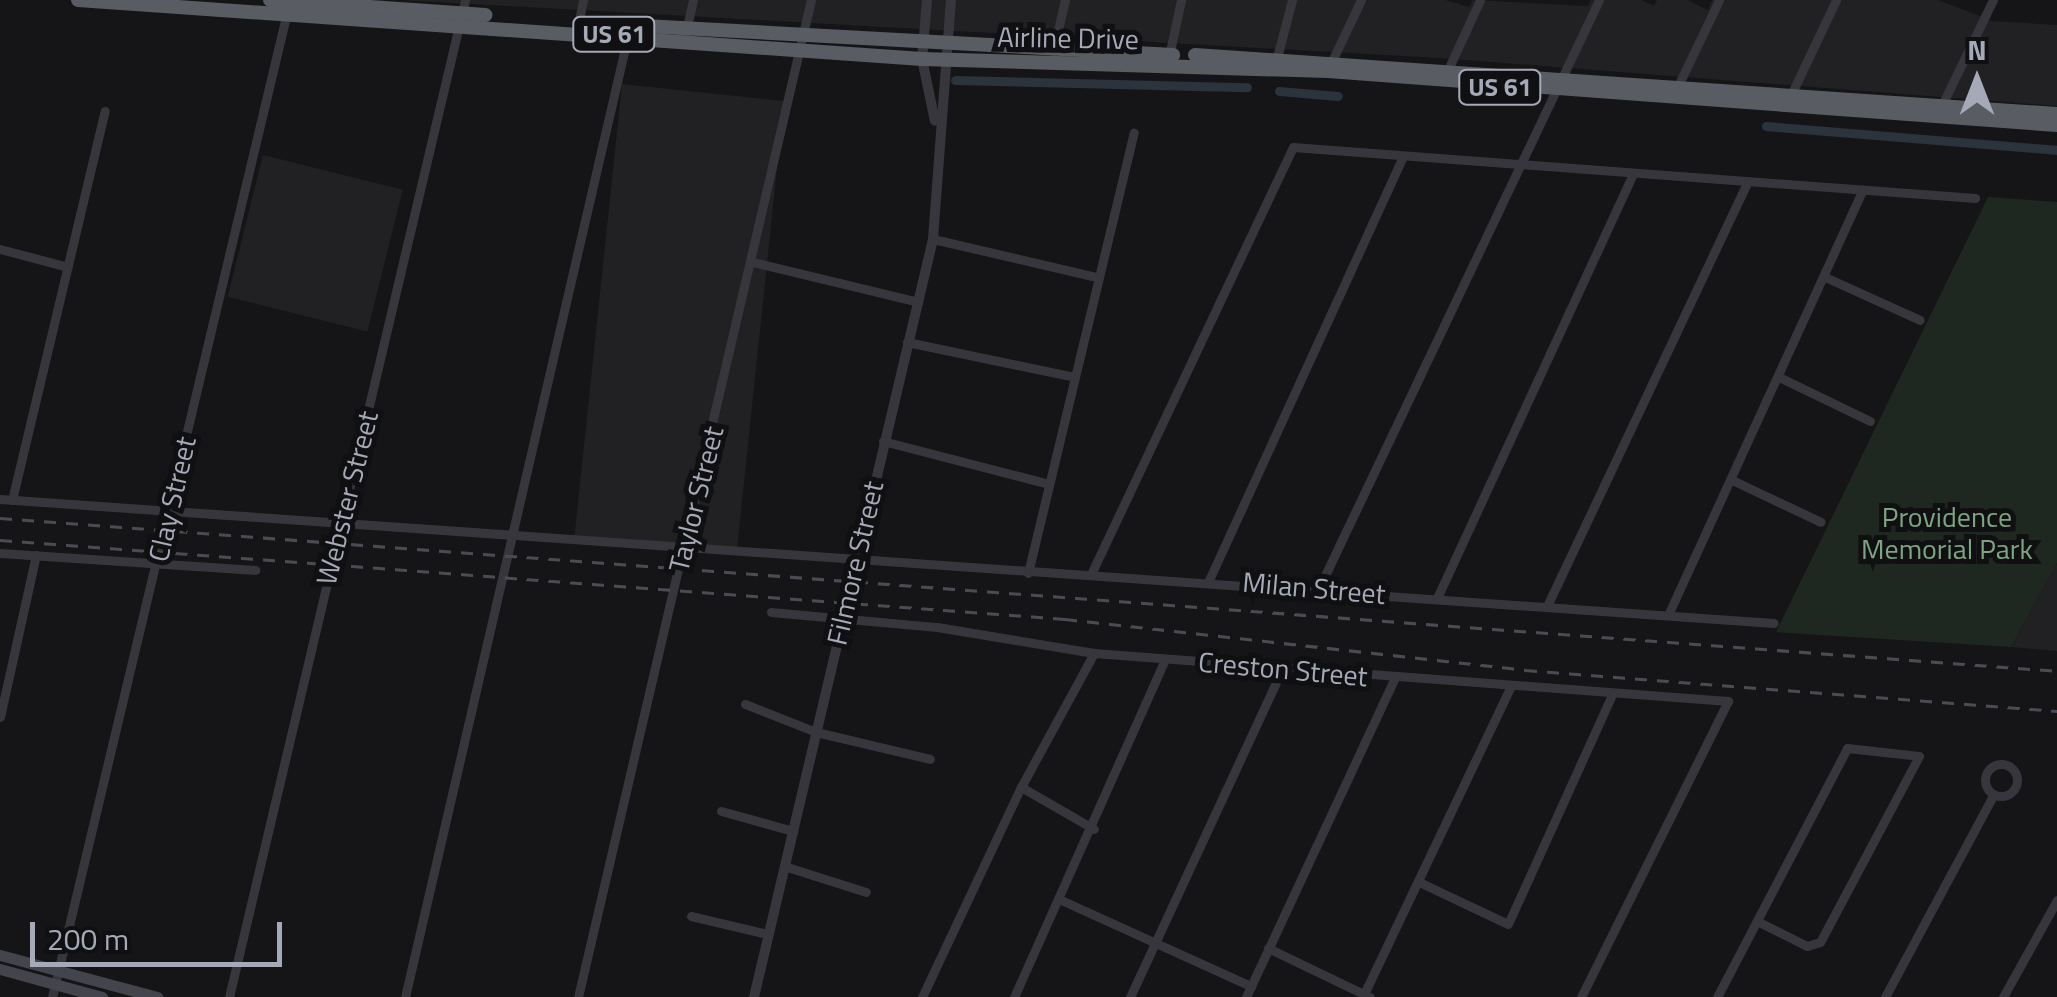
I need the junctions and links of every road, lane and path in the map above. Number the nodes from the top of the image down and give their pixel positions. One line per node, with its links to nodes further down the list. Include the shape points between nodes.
1 (78, 0): 17 (highway, Airline Drive / US 61)
2 (270, 0): 19 (highway, Airline Drive / US 61)
3 (583, 0): 21 (street)
4 (693, 0): 23 (street)
5 (812, 0): 24 (street, Taylor Street)
6 (926, 0): 25 (street, Filmore Street)
7 (951, 0): 26 (street, Filmore Street)
8 (1064, 0): 27 (street)
9 (1180, 0): 28 (street)
10 (1292, 0): 29 (street)
11 (1360, 0): 30 (street)
12 (1480, 0): 31 (street)
13 (1599, 0): 32 (street)
14 (1719, 0): 33 (street)
15 (1836, 0): 34 (street)
16 (1993, 0): 36 (street)
17 (133, 1): 19 (highway, Airline Drive / US 61)
18 (378, 4): 19 (highway, Airline Drive / US 61); 20 (highway, Airline Drive / US 61)
19 (288, 5): 20 (highway, Airline Drive / US 61); 65 (street, Clay Street)
20 (462, 12): 21 (highway, Airline Drive / US 61); 67 (street, Webster Street)
21 (578, 27): 22 (highway, Airline Drive / US 61)
22 (628, 30): 23 (highway, Airline Drive / US 61); 68 (street)
23 (684, 35): 24 (highway, Airline Drive / US 61)
24 (801, 44): 25 (highway, Airline Drive / US 61); 50 (street, Taylor Street)
25 (922, 52): 26 (highway, Airline Drive / US 61); 40 (street, Filmore Street)
26 (942, 53): 27 (highway, Airline Drive / US 61); 40 (street, Filmore Street)
27 (1052, 56): 28 (highway, Airline Drive / US 61)
28 (1169, 59): 29 (highway, Airline Drive / US 61)
29 (1276, 63): 30 (highway, Airline Drive / US 61)
30 (1330, 66): 31 (highway, Airline Drive / US 61)
31 (1446, 76): 32 (highway, Airline Drive / US 61)
32 (1558, 85): 33 (highway, Airline Drive / US 61); 43 (street)
33 (1675, 93): 34 (highway, Airline Drive / US 61)
34 (1790, 99): 36 (highway, Airline Drive / US 61)
35 (105, 111): 51 (street)
36 (1939, 111): 38 (highway, Airline Drive / US 61)
37 (2057, 114): 38 (highway, Airline Drive / US 61)
38 (2038, 118): 39 (highway, Airline Drive / US 61)
39 (2057, 125)
40 (937, 126): 48 (street, Filmore Street)
41 (1134, 134): 52 (street)
42 (1403, 156): 43 (street); 76 (street, via 1293,147); 77 (street)
43 (1521, 165): 44 (street); 78 (street)
44 (1633, 174): 45 (street); 79 (street)
45 (1747, 182): 46 (street); 80 (street)
46 (1863, 190): 47 (street); 53 (street)
47 (1975, 198)
48 (932, 239): 52 (street); 54 (street, Filmore Street)
49 (0, 250): 51 (street)
50 (753, 262): 54 (street); 69 (street, Taylor Street)
51 (68, 266): 64 (street)
52 (1096, 277): 57 (street)
53 (1825, 277): 55 (street); 58 (street)
54 (918, 302): 56 (street, Filmore Street)
55 (1920, 320)
56 (908, 342): 57 (street); 60 (street, Filmore Street)
57 (1074, 376): 62 (street)
58 (1779, 377): 59 (street); 61 (street)
59 (1870, 420)
60 (884, 441): 62 (street); 73 (street, Filmore Street)
61 (1732, 480): 66 (street); 82 (street)
62 (1049, 484): 75 (street)
63 (0, 499): 64 (street, Milan Street)
64 (12, 500): 65 (street, Milan Street)
65 (168, 513): 67 (street, Milan Street); 72 (street, Clay Street)
66 (1820, 522)
67 (341, 526): 68 (street, Milan Street); 118 (street, Webster Street)
68 (513, 537): 69 (street, Milan Street); 119 (street)
69 (684, 550): 73 (street, Milan Street); 120 (street, Taylor Street)
70 (0, 553): 71 (street)
71 (36, 555): 72 (street); 92 (street)
72 (156, 562): 74 (street); 111 (street, Clay Street)
73 (854, 562): 75 (street, Milan Street); 83 (street, Filmore Street)
74 (255, 570)
75 (1028, 572): 76 (street, Milan Street)
76 (1092, 572): 77 (street, Milan Street)
77 (1209, 580): 78 (street, Milan Street)
78 (1319, 588): 79 (street, Milan Street)
79 (1437, 598): 80 (street, Milan Street)
80 (1547, 606): 82 (street, Milan Street)
81 (770, 612): 83 (street, Creston Street)
82 (1668, 615): 84 (street, Milan Street)
83 (841, 618): 85 (street, Creston Street); 93 (street, Filmore Street)
84 (1774, 623)
85 (1094, 653): 86 (street, Creston Street); 95 (street)
86 (1165, 659): 87 (street, Creston Street); 98 (street)
87 (1282, 669): 88 (street, Creston Street); 108 (street)
88 (1394, 678): 89 (street, Creston Street); 109 (street)
89 (1510, 688): 90 (street, Creston Street); 101 (street)
90 (1612, 694): 101 (street, via 1508,924); 126 (street, Creston Street, via 1728,701)
91 (744, 704): 93 (street)
92 (0, 717)
93 (816, 732): 94 (street); 99 (street, Filmore Street)
94 (930, 759)
95 (1021, 787): 98 (street); 122 (street)
96 (1994, 794): 128 (street)
97 (720, 812): 99 (street)
98 (1094, 829): 103 (street)
99 (793, 831): 100 (street, Filmore Street)
100 (784, 866): 102 (street); 107 (street, Filmore Street)
101 (1419, 882): 115 (street)
102 (866, 892)
103 (1061, 900): 108 (street); 123 (street)
104 (2057, 900): 129 (street)
105 (691, 916): 107 (street)
106 (1757, 920): 106 (street, via 1846,748 1919,756 1820,942 1807,946); 127 (street)
107 (768, 934): 121 (street, Filmore Street)
108 (1156, 944): 113 (street); 124 (street)
109 (1268, 948): 113 (street); 115 (street)
110 (0, 954): 111 (main road)
111 (60, 969): 114 (street, Clay Street); 117 (main road)
112 (0, 970): 114 (main road)
113 (1250, 986): 125 (street)
114 (54, 991): 116 (main road)
115 (1367, 996)
116 (102, 997)
117 (157, 997)
118 (229, 997)
119 (405, 997)
120 (578, 997)
121 (754, 997)
122 (922, 997)
123 (1014, 997)
124 (1130, 997)
125 (1246, 997)
126 (1580, 997)
127 (1716, 997)
128 (1885, 997)
129 (2003, 997)

